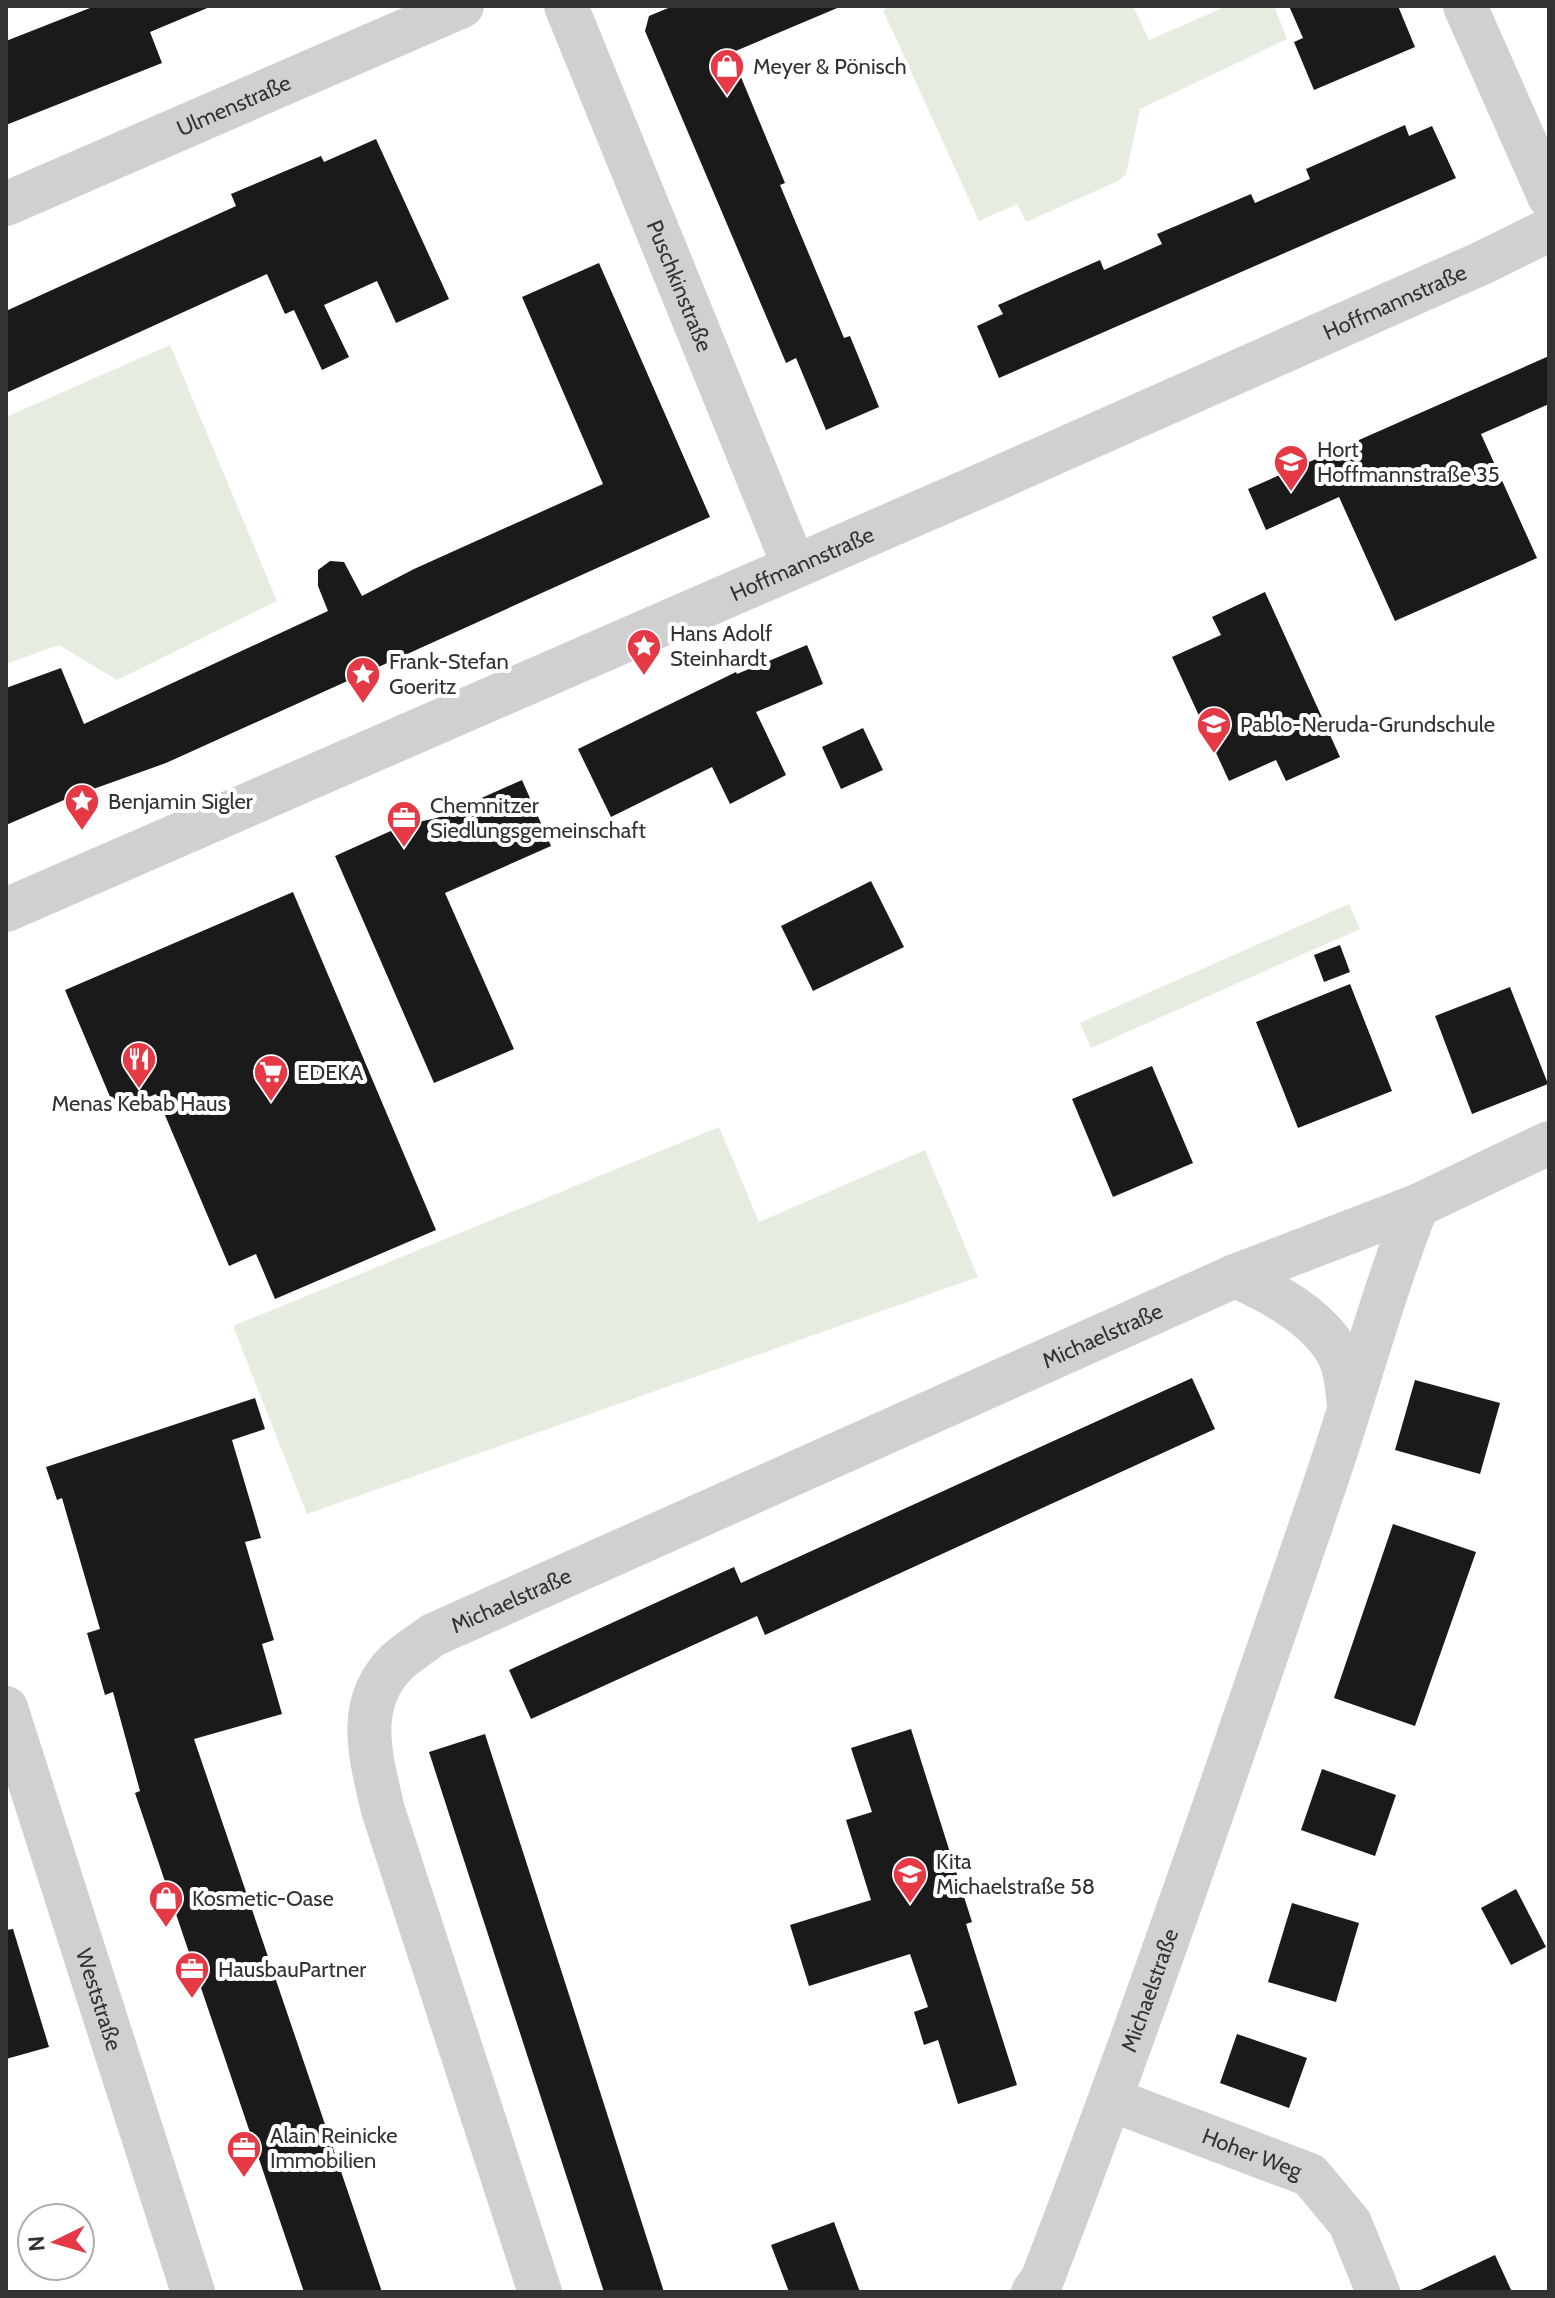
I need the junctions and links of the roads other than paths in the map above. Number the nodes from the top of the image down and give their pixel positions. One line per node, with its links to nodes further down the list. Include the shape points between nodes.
1 (462, 6): 5 (street, Ulmenstraße)
2 (566, 6): 7 (street, Puschkinstraße)
3 (1465, 6): 4 (street)
4 (1549, 196)
5 (6, 204)
6 (1549, 230): 7 (street, Hoffmannstraße)
7 (794, 566): 8 (street, Hoffmannstraße)
8 (6, 910)
9 (1549, 1143): 10 (street, Michaelstraße)
10 (1417, 1206): 11 (street, Michaelstraße); 12 (street, Michaelstraße)
11 (1235, 1276): 12 (street, Michaelstraße, via 1289,1303 1337,1351); 16 (street, Michaelstraße, via 433,1635 396,1663 371,1699 371,1749 383,1810)
12 (1350, 1410): 14 (street, Michaelstraße)
13 (6, 1708): 15 (street, Weststraße)
14 (1112, 2100): 17 (street, Michaelstraße); 18 (street, Hoher Weg, via 1310,2175 1350,2223)
15 (193, 2292)
16 (540, 2292)
17 (1033, 2292)
18 (1378, 2292)

